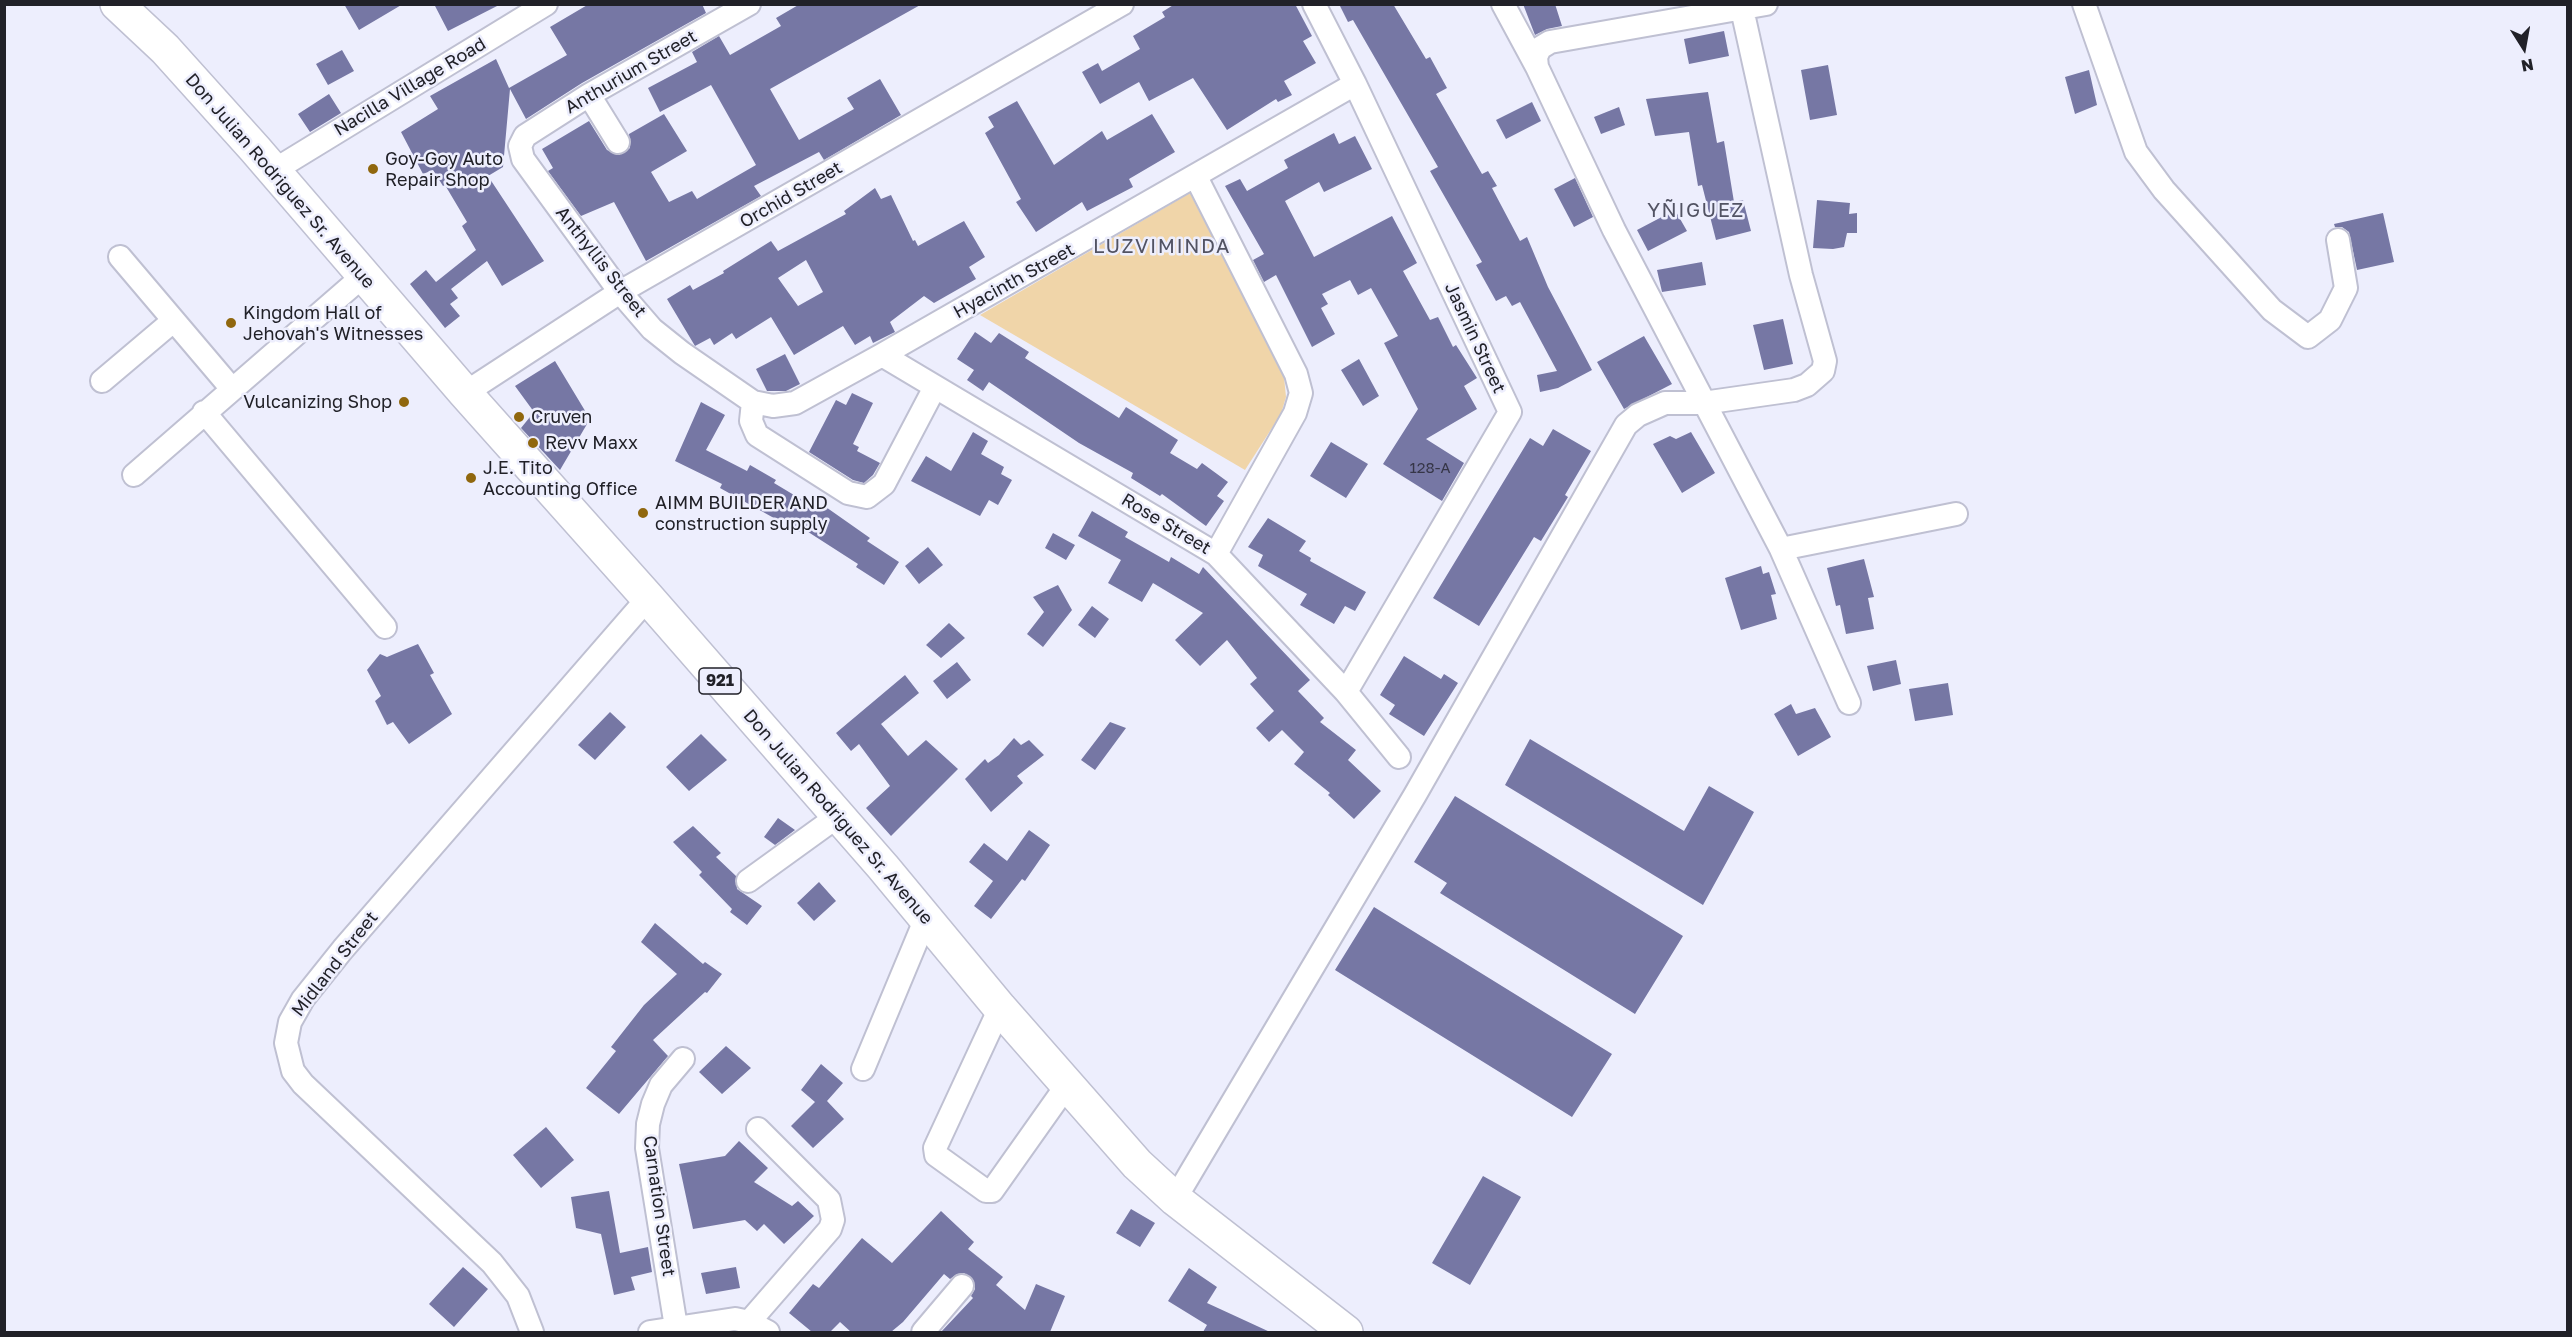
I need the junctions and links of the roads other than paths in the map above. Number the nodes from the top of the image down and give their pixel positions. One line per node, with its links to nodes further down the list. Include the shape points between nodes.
1 (117, 4): 15 (main road, Don Julian Rodriguez Sr. Avenue / 921, via 165,49)
2 (749, 4): 12 (street, Anthurium Street)
3 (1122, 4): 20 (street, Orchid Street)
4 (1314, 4): 11 (street, Jasmin Street)
5 (1503, 4): 10 (street)
6 (1766, 4): 9 (street)
7 (2084, 4): 17 (street, via 2136,152 2164,190 2272,310 2308,337 2330,320 2346,288)
8 (538, 7): 15 (street, Nacilla Village Road)
9 (1742, 9): 10 (street, via 1550,42 1540,48); 29 (street, via 1801,275 1825,361 1816,378 1794,390)
10 (1537, 67): 29 (street, via 1614,230)
11 (1355, 84): 16 (street, Hyacinth Street); 37 (street, Jasmin Street, via 1510,412)
12 (589, 95): 13 (street); 14 (street, Anthurium Street, via 525,136)
13 (618, 142)
14 (520, 146): 20 (street, Anthyllis Street, via 523,159)
15 (273, 171): 19 (main road, Don Julian Rodriguez Sr. Avenue / 921)
16 (1196, 177): 22 (street, Hyacinth Street); 34 (street, via 1296,374 1301,393 1295,413)
17 (2338, 240)
18 (120, 258): 21 (street)
19 (363, 276): 25 (street); 26 (main road, Don Julian Rodriguez Sr. Avenue / 921)
20 (620, 292): 26 (street, Orchid Street); 27 (street, Anthyllis Street, via 667,342)
21 (173, 321): 23 (street); 25 (street)
22 (882, 355): 24 (street, Rose Street); 28 (street, Hyacinth Street)
23 (102, 381)
24 (935, 387): 27 (street, via 884,484 867,496 848,493 757,435 751,421); 34 (street, Rose Street)
25 (232, 389): 30 (street)
26 (465, 393): 35 (main road, Don Julian Rodriguez Sr. Avenue / 921)
27 (753, 402): 28 (street, Anthyllis Street, via 773,406)
28 (795, 403)
29 (1703, 403): 33 (street); 48 (street, via 1665,403 1626,425 1415,795)
30 (204, 412): 31 (street); 36 (street)
31 (134, 476)
32 (1956, 514): 33 (street)
33 (1781, 549): 38 (street)
34 (1216, 554): 37 (street, Rose Street)
35 (648, 598): 40 (main road, Don Julian Rodriguez Sr. Avenue / 921); 52 (street, Midland Street, via 343,949 303,999 290,1022 286,1043 293,1071 303,1084 492,1263 518,1296)
36 (385, 627)
37 (1346, 692): 39 (street, Rose Street)
38 (1849, 703)
39 (1399, 757)
40 (838, 816): 41 (street); 42 (main road, Don Julian Rodriguez Sr. Avenue / 921)
41 (748, 881)
42 (926, 918): 43 (main road, Don Julian Rodriguez Sr. Avenue / 921); 45 (street)
43 (1000, 1008): 46 (main road, Don Julian Rodriguez Sr. Avenue / 921); 46 (street, via 935,1148 936,1155 986,1191 992,1191)
44 (683, 1059): 50 (street, Carnation Street, via 661,1085 653,1104 648,1140)
45 (863, 1069)
46 (1067, 1085): 48 (main road, Don Julian Rodriguez Sr. Avenue / 921, via 1137,1164)
47 (758, 1128): 51 (street, via 829,1200 833,1220)
48 (1175, 1200): 55 (main road, Don Julian Rodriguez Sr. Avenue / 921)
49 (962, 1286): 54 (street)
50 (676, 1327): 51 (street, via 735,1318); 53 (street)
51 (759, 1327)
52 (532, 1332)
53 (651, 1332)
54 (922, 1332)
55 (1346, 1332)

